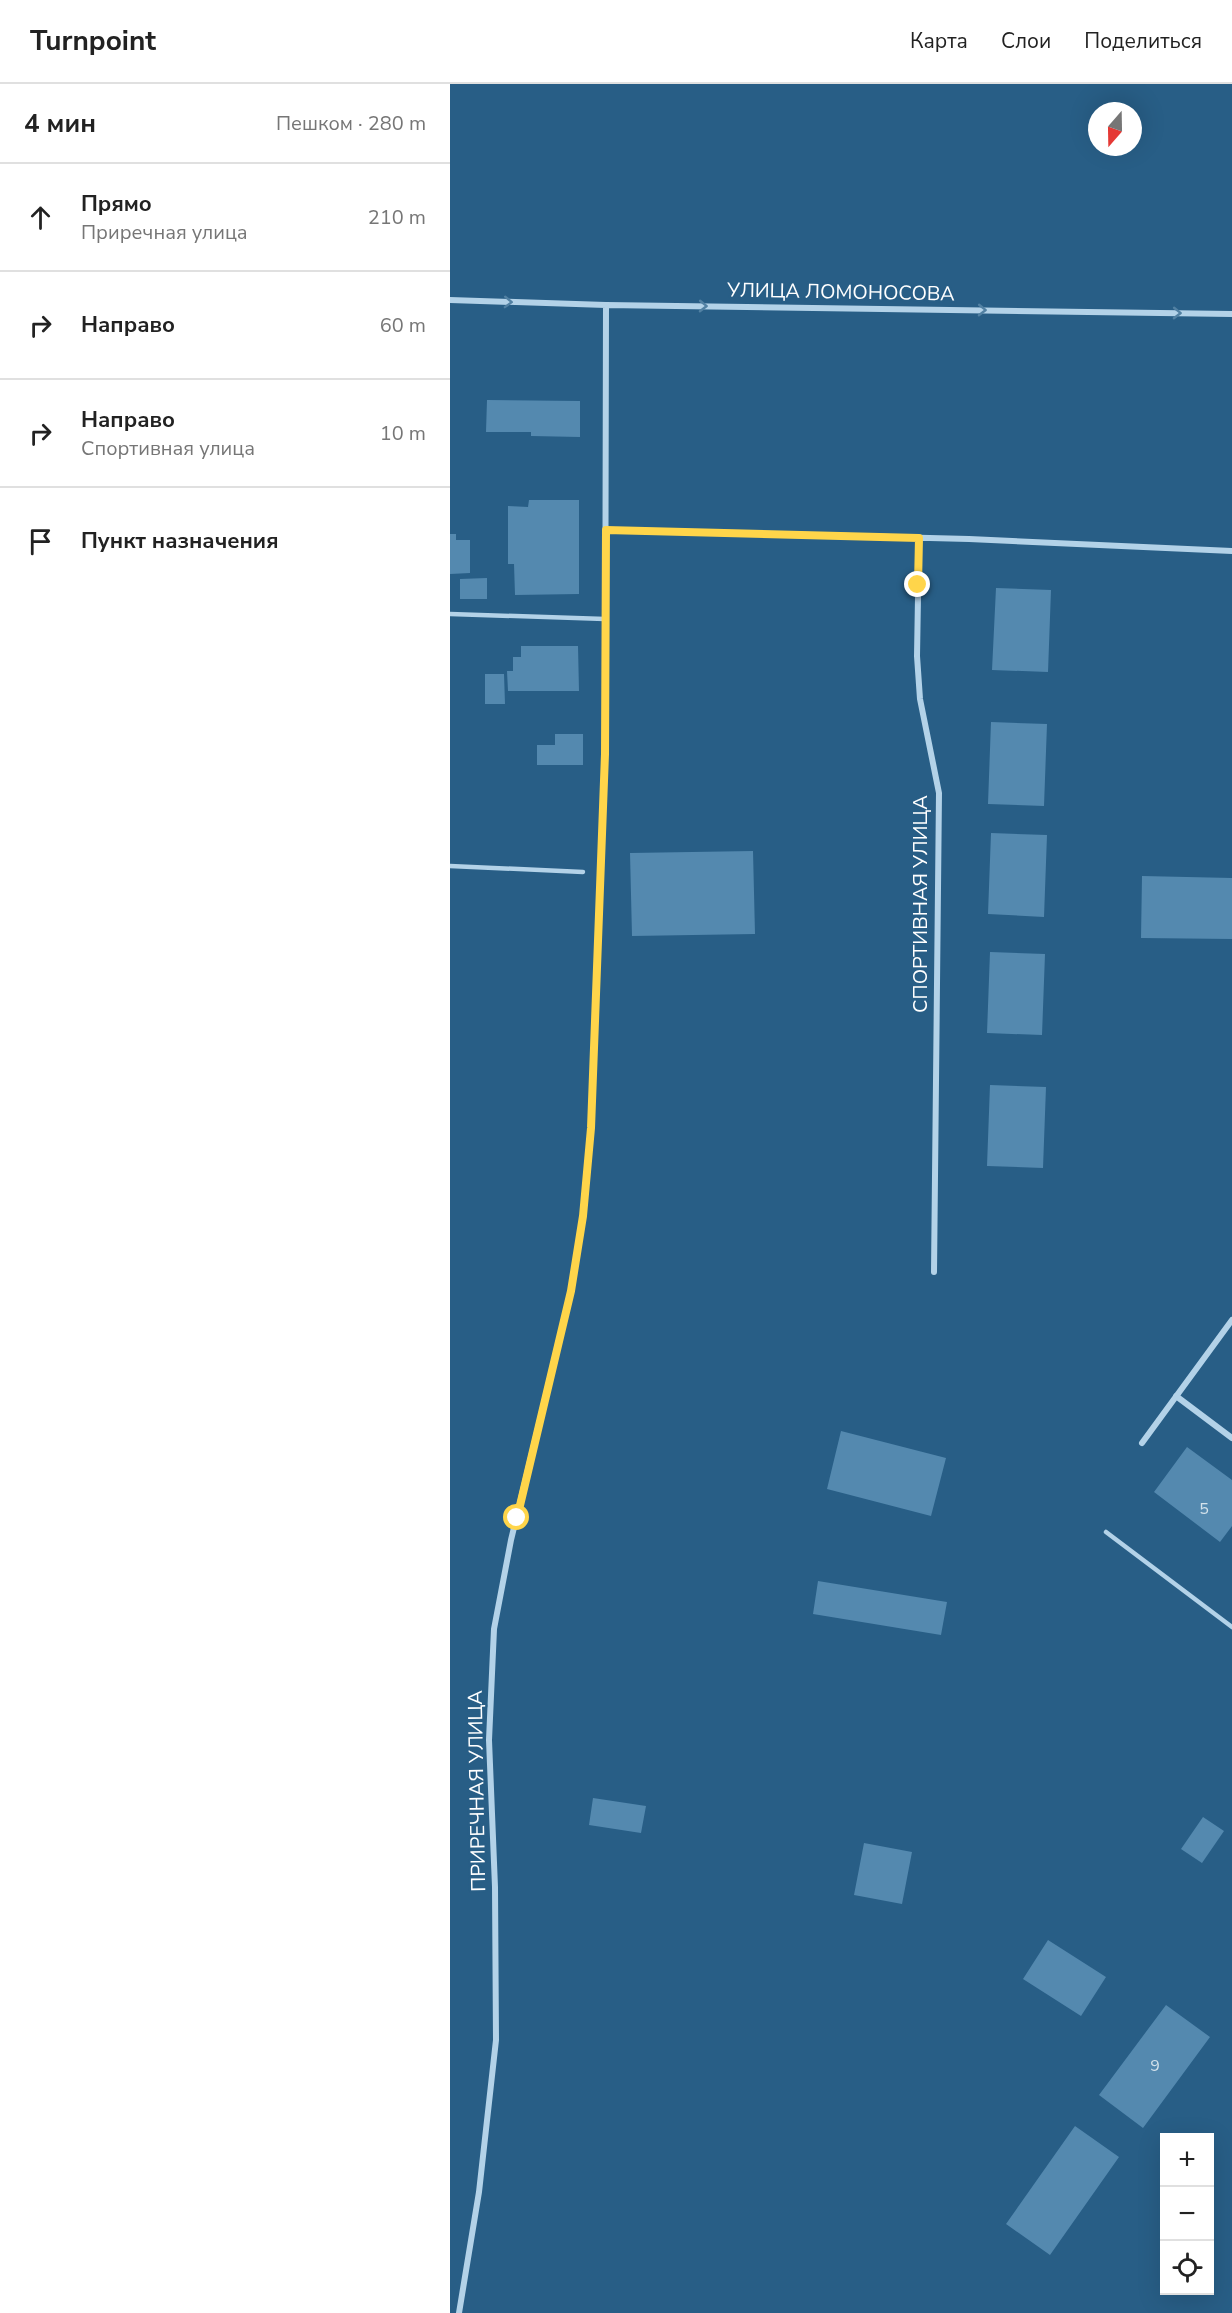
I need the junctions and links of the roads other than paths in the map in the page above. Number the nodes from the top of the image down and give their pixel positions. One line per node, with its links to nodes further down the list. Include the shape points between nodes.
1 (450, 300): 2 (street, УЛИЦА ЛОМОНОСОВА, one-way to 2)
2 (606, 305): 3 (street, УЛИЦА ЛОМОНОСОВА, one-way to 3); 4 (street, ПРИРЕЧНАЯ УЛИЦА)
3 (1232, 314)
4 (606, 530): 5 (street); 8 (street, ПРИРЕЧНАЯ УЛИЦА)
5 (919, 538): 6 (street); 11 (street, СПОРТИВНАЯ УЛИЦА, via 920,699 939,793)
6 (1232, 551)
7 (450, 614): 8 (lane)
8 (605, 618): 18 (street, ПРИРЕЧНАЯ УЛИЦА, via 605,754 590,1139 571,1291 511,1540 494,1629 489,1740 496,2040)
9 (450, 866): 10 (lane)
10 (582, 872)
11 (934, 1272)
12 (1232, 1320): 13 (street)
13 (1176, 1396): 14 (street); 15 (street)
14 (1232, 1438)
15 (1142, 1443)
16 (1106, 1532): 17 (lane)
17 (1232, 1628)
18 (459, 2313)

